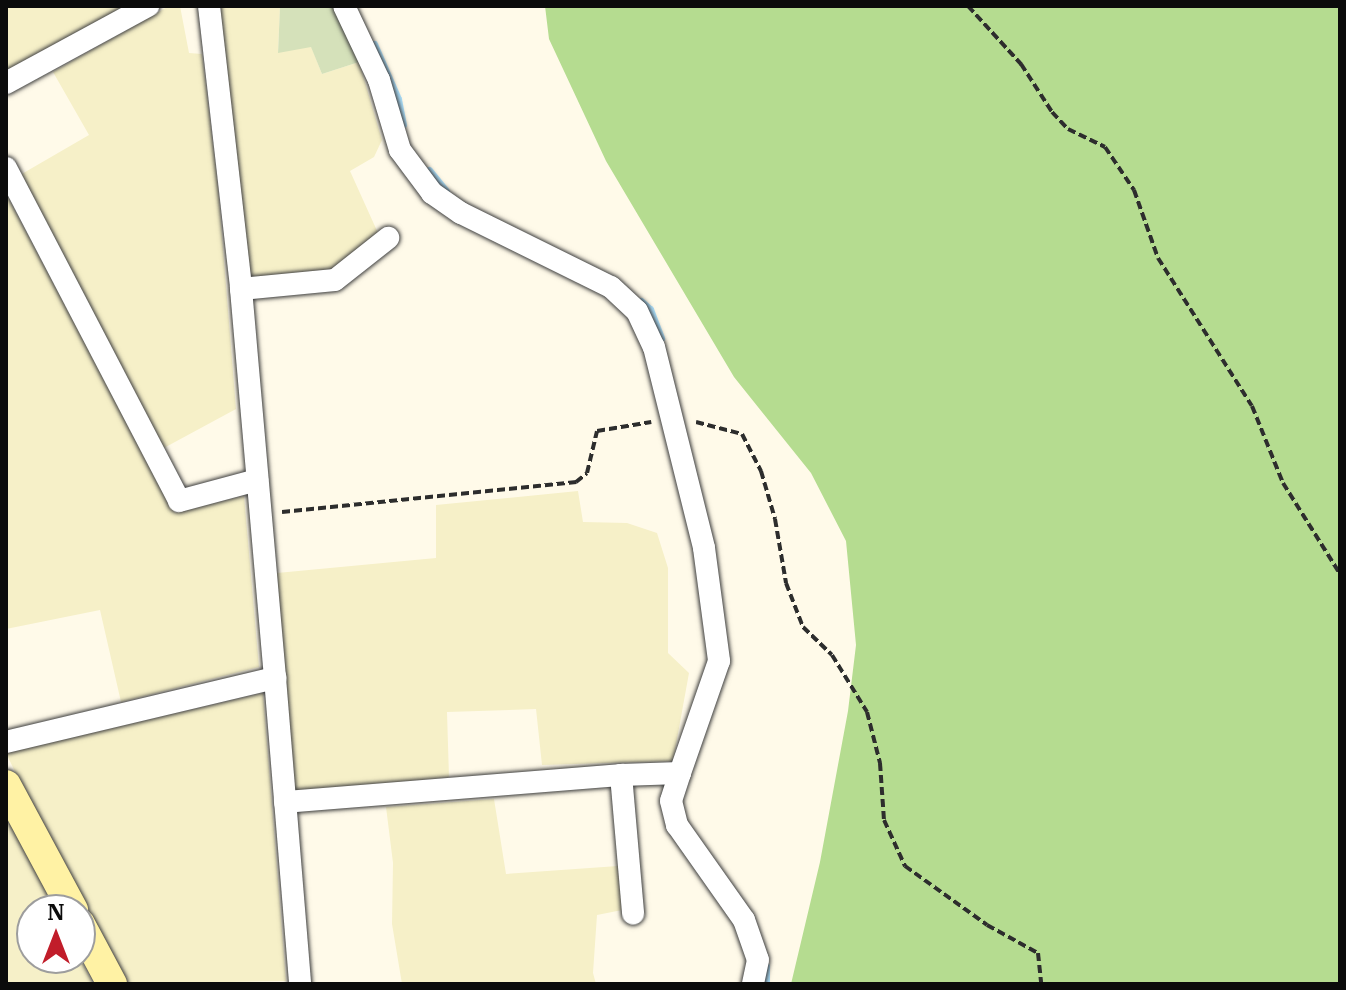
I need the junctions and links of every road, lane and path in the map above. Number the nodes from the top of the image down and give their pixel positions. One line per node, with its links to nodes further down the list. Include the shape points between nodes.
1 (148, 6): 5 (street)
2 (209, 6): 8 (street)
3 (344, 6): 13 (street, via 379,80 400,150 432,193 461,213 611,287 637,311 654,347 704,548 719,661)
4 (968, 6): 10 (path, via 1021,64 1052,112 1068,129 1105,147 1134,190 1158,258 1252,406 1283,483)
5 (6, 83)
6 (6, 168): 9 (street, via 179,501)
7 (388, 238): 8 (street, via 335,280)
8 (241, 289): 9 (street)
9 (257, 480): 11 (street)
10 (1340, 574)
11 (275, 678): 12 (street); 16 (street)
12 (6, 742)
13 (680, 773): 14 (street); 22 (street, via 671,801 677,825 744,920 758,960)
14 (621, 775): 16 (street); 18 (street)
15 (6, 785): 17 (main road)
16 (285, 802): 21 (street)
17 (64, 894)
18 (633, 913)
19 (96, 954): 20 (main road)
20 (112, 984)
21 (300, 984)
22 (753, 984)

